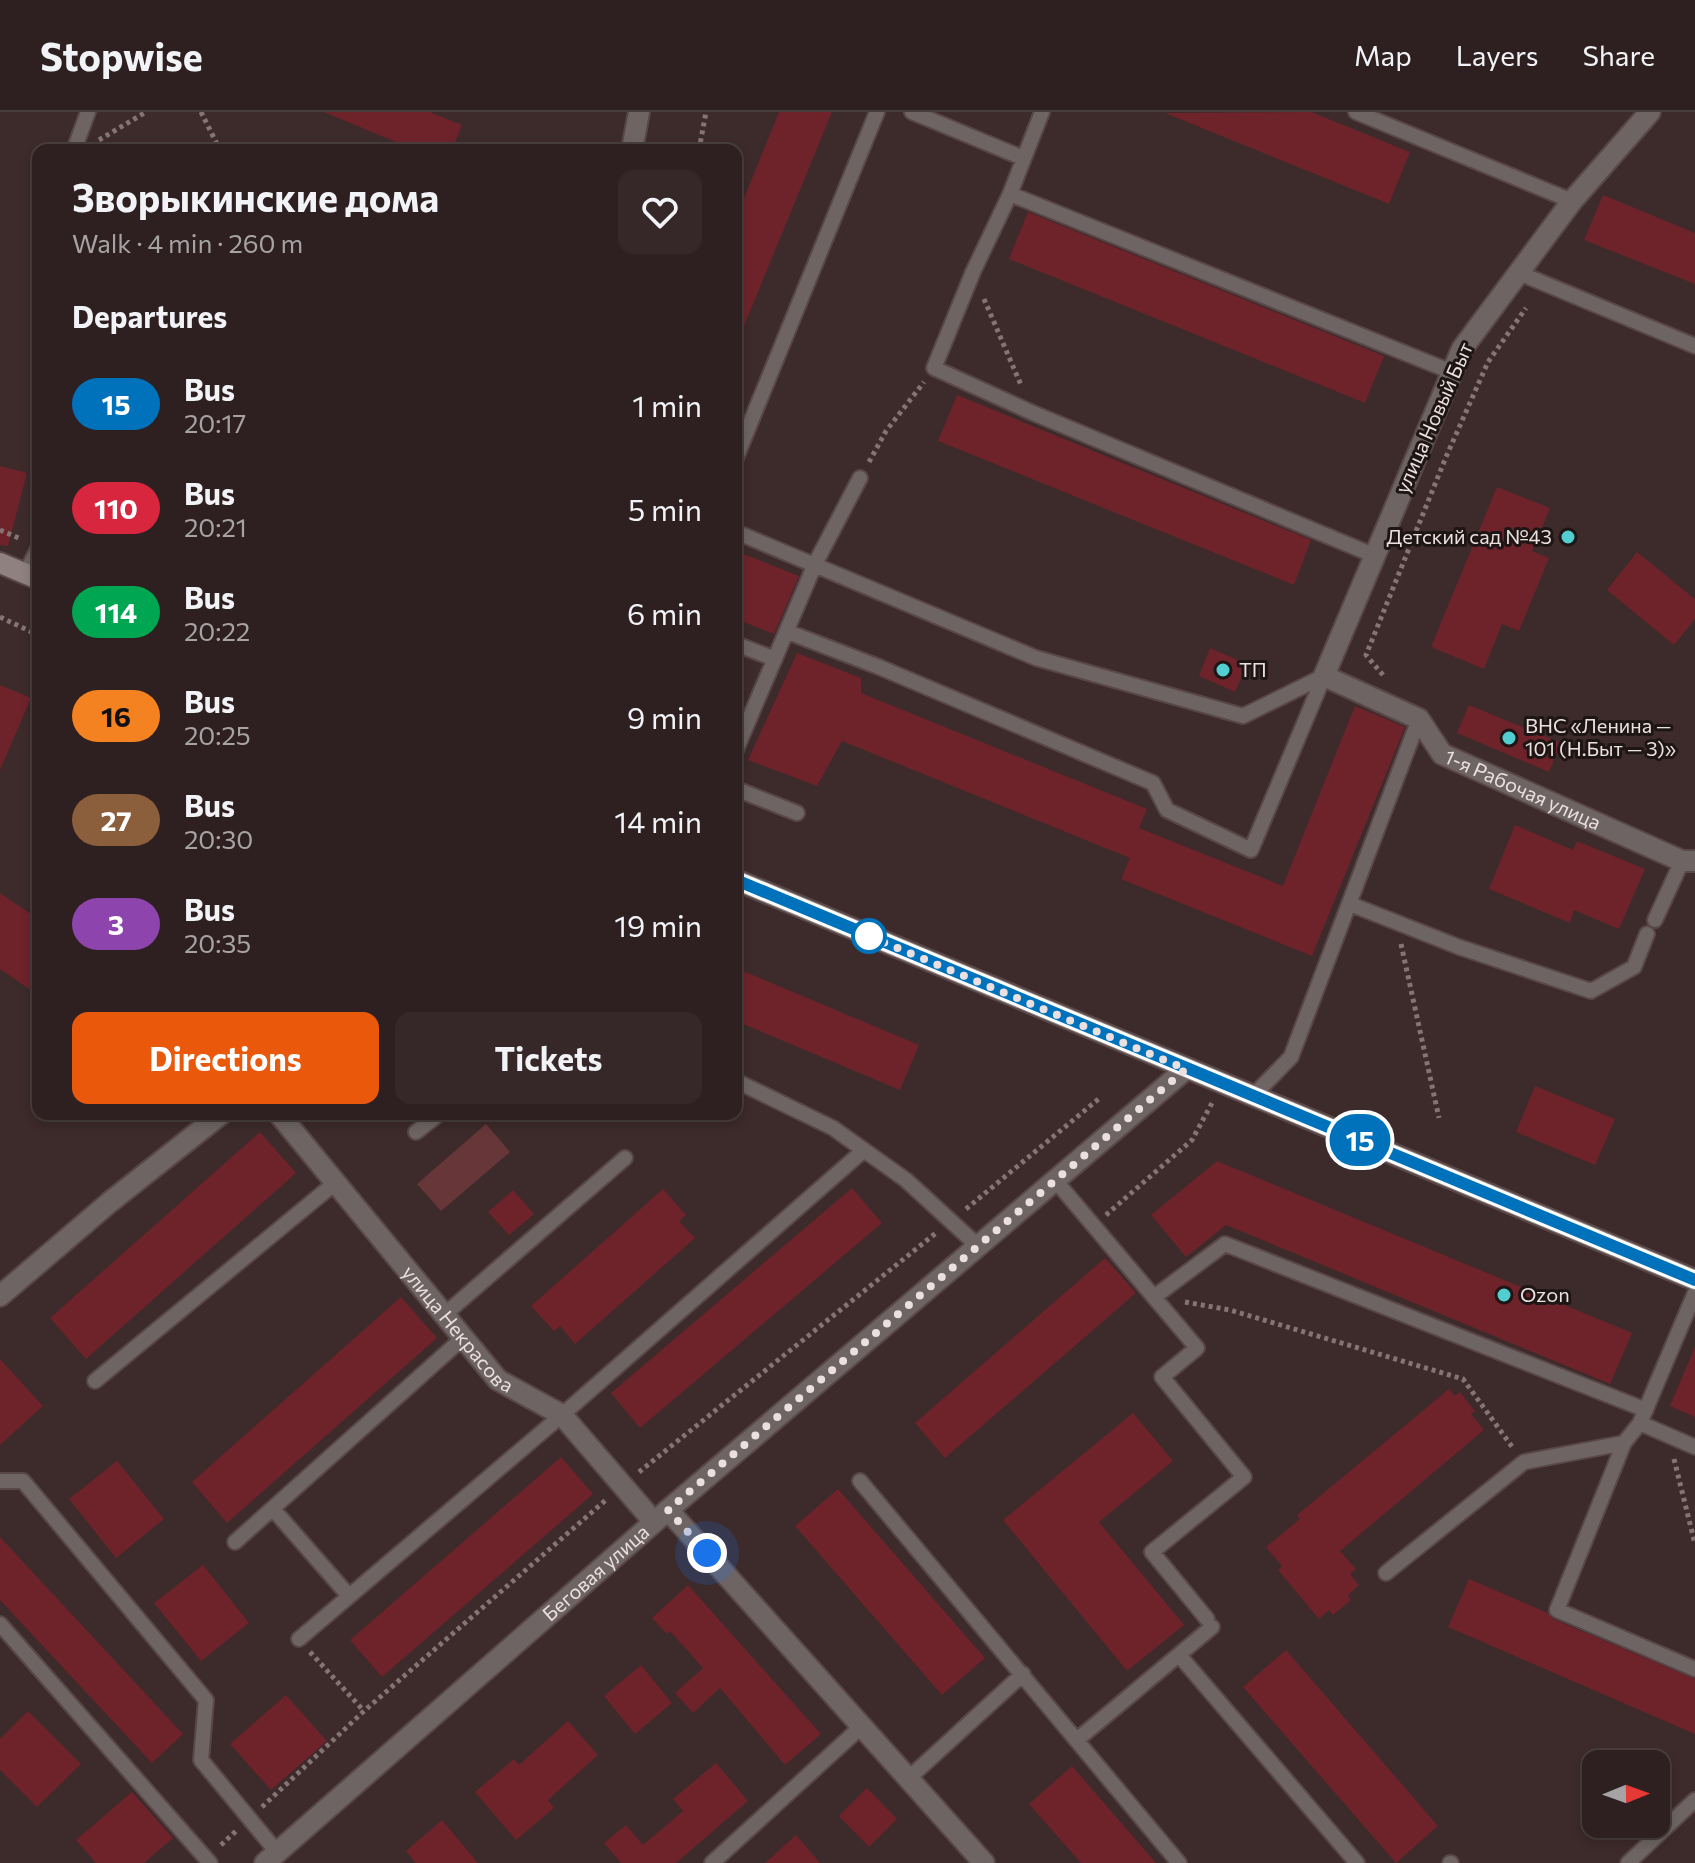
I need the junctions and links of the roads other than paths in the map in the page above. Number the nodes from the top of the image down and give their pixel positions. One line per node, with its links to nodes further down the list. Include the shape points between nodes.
1 (88, 112): 8 (lane)
2 (639, 112): 9 (street)
3 (877, 112): 16 (lane)
4 (912, 112): 10 (lane)
5 (1042, 112): 10 (lane)
6 (1356, 112): 12 (lane)
7 (1650, 112): 12 (street, улица Новый Быт)
8 (76, 144)
9 (633, 144)
10 (1023, 158): 11 (lane)
11 (1010, 194): 15 (lane); 19 (lane, via 934,368)
12 (1572, 201): 13 (street, улица Новый Быт)
13 (1519, 273): 14 (lane); 15 (street, улица Новый Быт, via 1462,349)
14 (1695, 346)
15 (1452, 372): 19 (street, улица Новый Быт)
16 (742, 443)
17 (860, 478): 21 (lane)
18 (742, 534): 21 (lane)
19 (1373, 555): 26 (street, улица Новый Быт)
20 (0, 563): 22 (main road)
21 (815, 564): 23 (lane); 26 (lane, via 1036,658 1243,716)
22 (32, 576)
23 (788, 632): 25 (lane); 26 (lane, via 1153,783 1167,810 1251,850)
24 (742, 646): 25 (lane)
25 (775, 659): 28 (lane)
26 (1324, 676): 27 (street)
27 (1419, 719): 31 (street, 1-я Рабочая улица, via 1442,754); 33 (lane)
28 (742, 736)
29 (742, 791): 30 (lane)
30 (797, 813)
31 (1688, 861): 34 (lane)
32 (742, 883): 36 (main road)
33 (1350, 904): 35 (lane, via 1591,991 1634,967); 38 (lane, via 1291,1057)
34 (1655, 920)
35 (1647, 934)
36 (1186, 1069): 38 (main road); 45 (street, Беговая улица)
37 (742, 1084): 43 (lane, via 833,1128)
38 (1253, 1096): 48 (main road)
39 (213, 1120): 50 (street)
40 (284, 1120): 46 (street, улица Некрасова)
41 (431, 1120): 42 (lane)
42 (416, 1132)
43 (864, 1150): 47 (lane, via 906,1180); 55 (lane)
44 (625, 1158): 52 (lane)
45 (1055, 1180): 47 (street, Беговая улица); 51 (lane)
46 (335, 1183): 52 (street, улица Некрасова); 54 (lane)
47 (978, 1246): 62 (street, Беговая улица)
48 (1695, 1280)
49 (1695, 1293): 56 (lane)
50 (0, 1296)
51 (1154, 1297): 56 (lane, via 1225,1244); 68 (lane, via 1197,1348 1162,1377 1244,1477 1152,1552 1209,1623)
52 (444, 1315): 53 (street, улица Некрасова)
53 (463, 1338): 55 (street, улица Некрасова, via 498,1380); 61 (lane)
54 (95, 1381)
55 (562, 1415): 62 (street, улица Некрасова); 65 (lane)
56 (1643, 1417): 57 (lane); 58 (lane)
57 (1624, 1443): 64 (lane, via 1524,1462); 69 (lane, via 1557,1610)
58 (1695, 1447)
59 (0, 1481): 75 (lane, via 23,1481 206,1700 201,1760)
60 (860, 1481): 70 (lane)
61 (273, 1509): 63 (lane); 65 (lane)
62 (661, 1516): 71 (street, улица Некрасова); 75 (street, Беговая улица)
63 (235, 1542)
64 (1386, 1573)
65 (349, 1596): 67 (lane)
66 (0, 1624): 76 (lane)
67 (299, 1639)
68 (1179, 1655): 72 (lane); 80 (lane)
69 (1695, 1669)
70 (1023, 1674): 72 (lane); 73 (lane)
71 (862, 1726): 73 (street, улица Некрасова); 77 (lane)
72 (1078, 1739): 79 (lane)
73 (909, 1778): 78 (street, улица Некрасова)
74 (1695, 1800): 81 (lane)
75 (271, 1858)
76 (210, 1863)
77 (712, 1863)
78 (984, 1863)
79 (1179, 1863)
80 (1357, 1863)
81 (1628, 1863)

